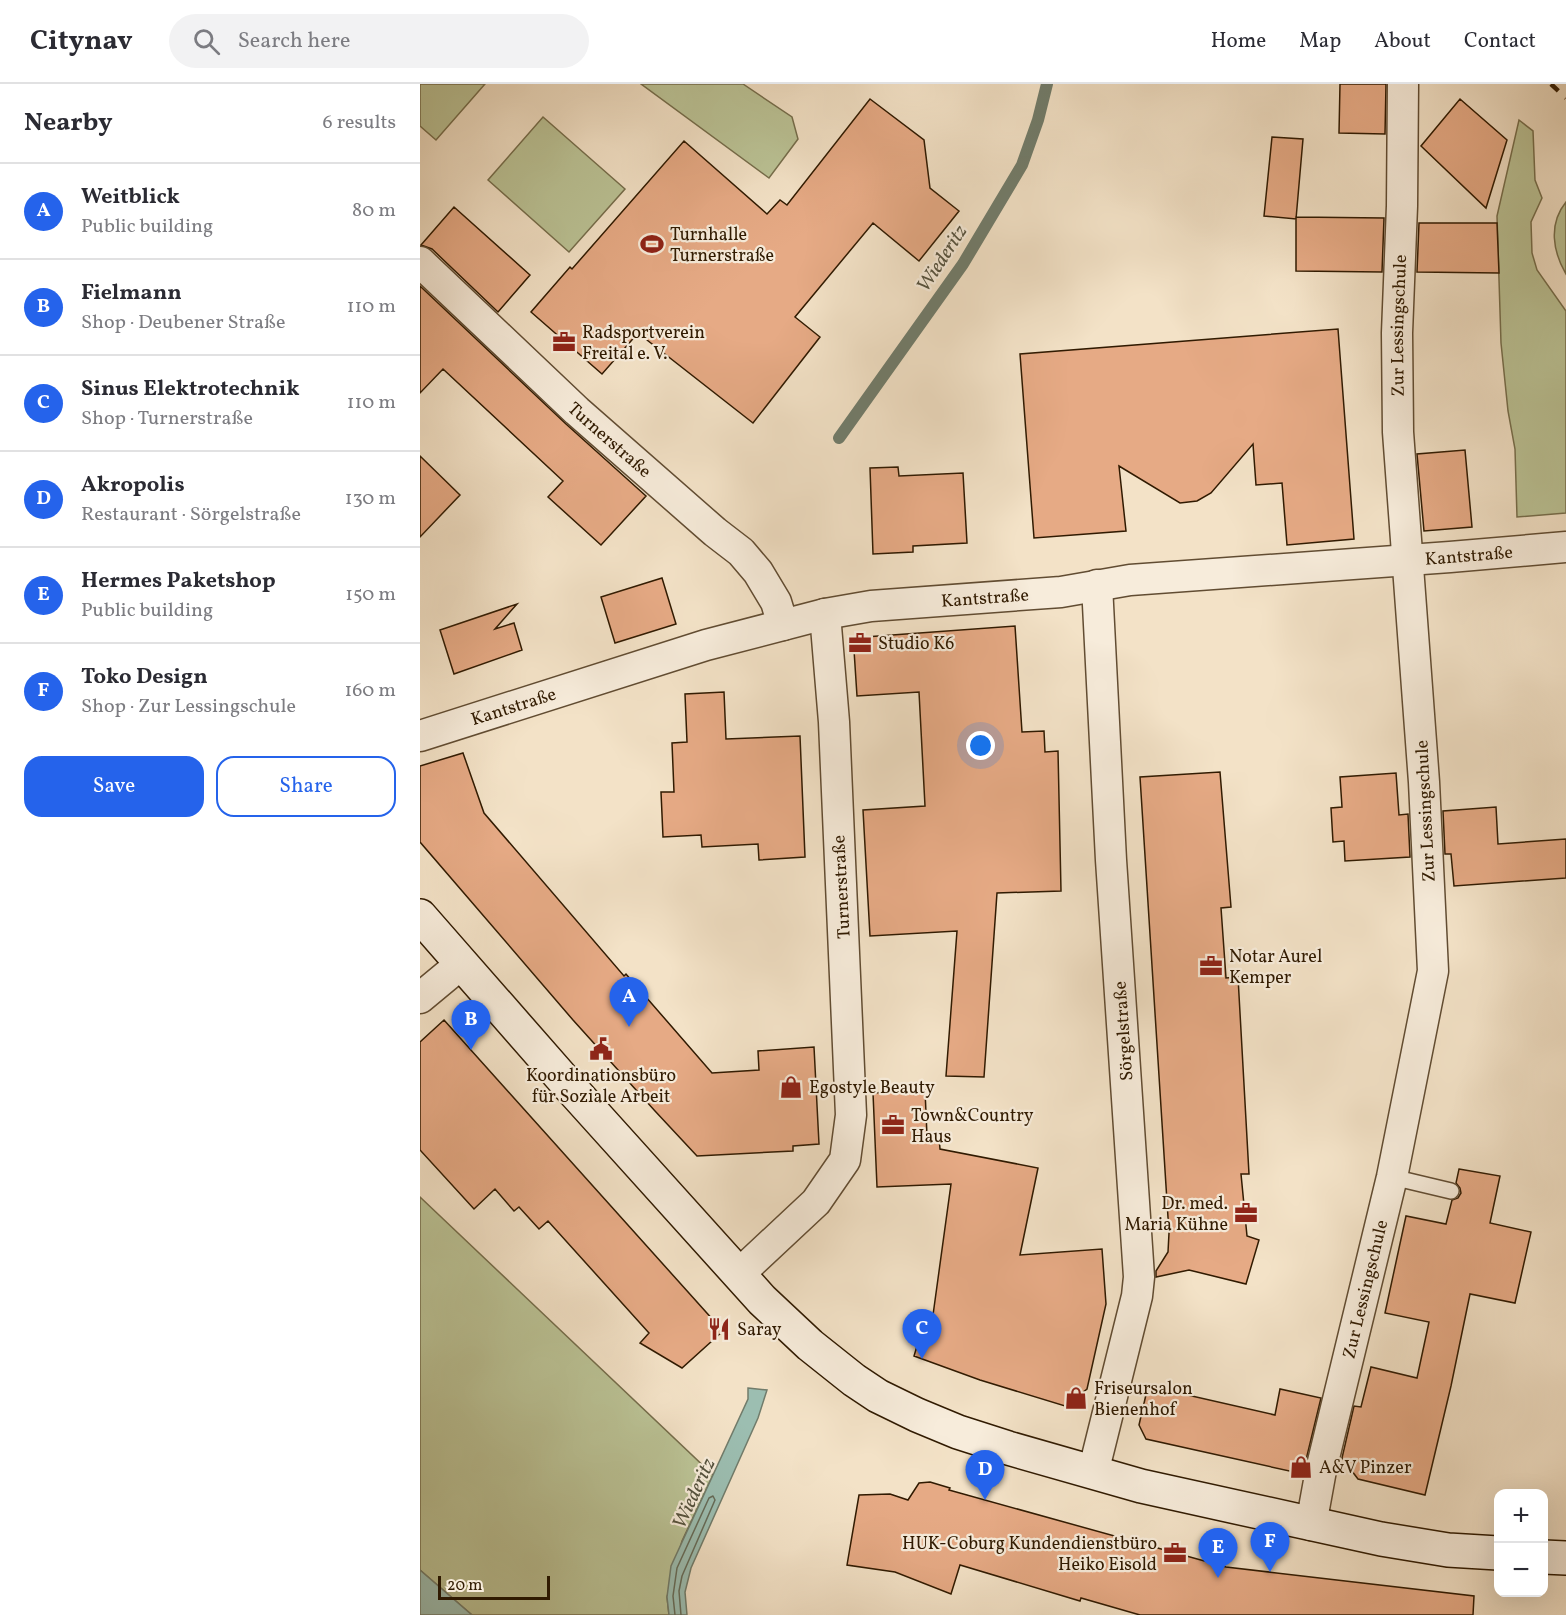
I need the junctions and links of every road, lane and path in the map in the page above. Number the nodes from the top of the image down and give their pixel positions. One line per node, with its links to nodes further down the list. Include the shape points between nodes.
1 (1404, 84): 4 (street, Zur Lessingschule, via 1397,355)
2 (420, 262): 7 (street, Turnerstraße, via 577,411 744,556 776,602)
3 (1566, 547): 4 (street, Kantstraße)
4 (1407, 560): 5 (street, Kantstraße); 12 (street, Zur Lessingschule, via 1433,971)
5 (1097, 585): 6 (street, Kantstraße, via 1061,592 872,606); 15 (street, Sörgelstraße, via 1138,1277 1137,1296)
6 (825, 614): 7 (street, Kantstraße); 14 (street, Turnerstraße, via 851,1115 845,1160 816,1202)
7 (783, 625): 8 (street, Kantstraße, via 706,645)
8 (420, 736)
9 (420, 916): 10 (street)
10 (461, 964): 11 (street); 14 (street)
11 (420, 998)
12 (1392, 1177): 13 (lane); 16 (street, Zur Lessingschule)
13 (1451, 1191)
14 (739, 1274): 15 (street, via 796,1333 878,1396 958,1432)
15 (1093, 1473): 16 (street)
16 (1311, 1525): 17 (street, via 1415,1545)
17 (1494, 1553)
18 (1548, 1557): 19 (street)
19 (1566, 1558)

